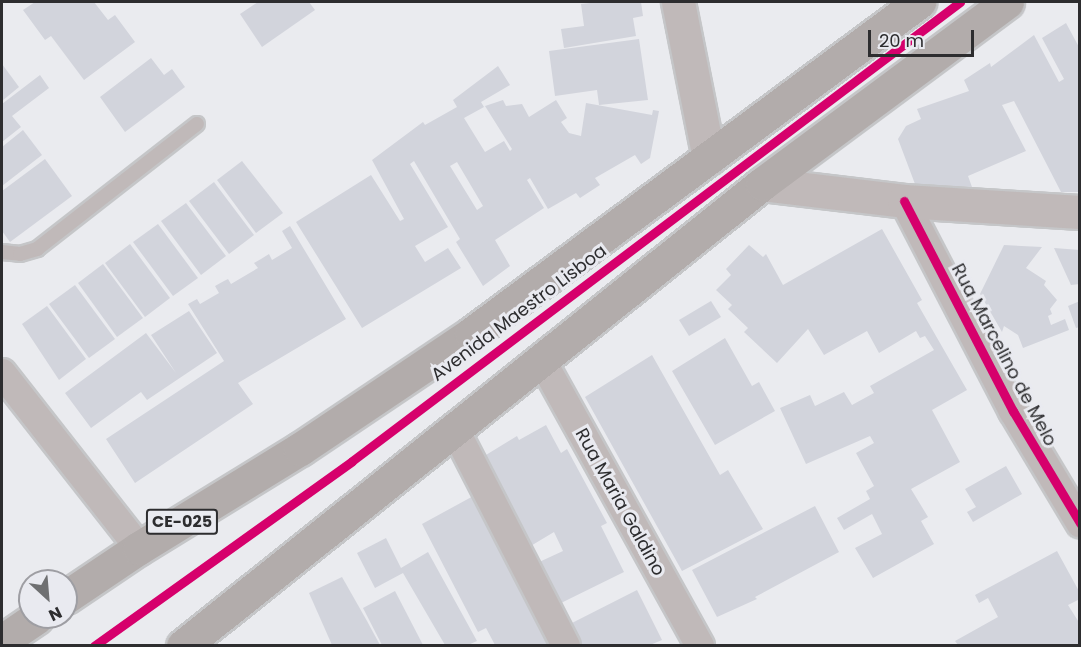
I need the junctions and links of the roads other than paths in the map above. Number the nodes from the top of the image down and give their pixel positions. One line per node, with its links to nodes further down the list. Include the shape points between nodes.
1 (678, 2): 5 (street)
2 (919, 2): 5 (highway, Avenida Maestro Lisboa / CE-025)
3 (1007, 2): 6 (highway)
4 (197, 124): 9 (lane, via 37,249 20,254)
5 (709, 158): 14 (highway, Avenida Maestro Lisboa / CE-025, via 471,334 300,449)
6 (762, 184): 7 (street); 10 (highway)
7 (904, 201): 8 (street); 13 (street, Rua Marcelino de Melo, via 1013,411)
8 (1080, 212)
9 (2, 252)
10 (541, 359): 12 (highway); 20 (street, Rua Maria Galdino)
11 (2, 373): 14 (street)
12 (454, 428): 18 (highway); 19 (street)
13 (1080, 523)
14 (139, 548): 15 (highway, Avenida Maestro Lisboa / CE-025)
15 (78, 589)
16 (20, 629): 17 (highway)
17 (2, 641)
18 (183, 645)
19 (566, 645)
20 (700, 645)

